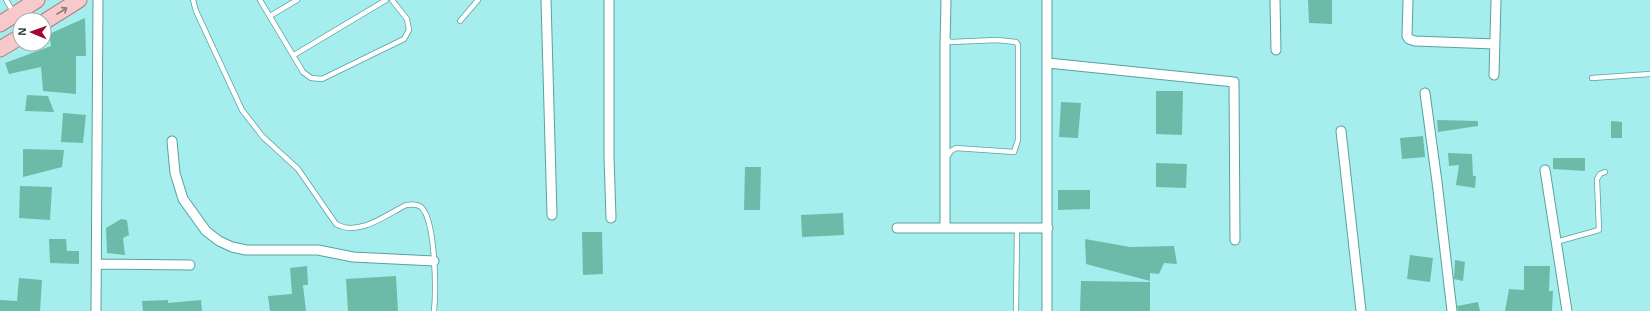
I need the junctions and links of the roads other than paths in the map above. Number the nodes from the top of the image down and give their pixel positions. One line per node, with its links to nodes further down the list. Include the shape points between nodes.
1 (6, 0): 18 (lane)
2 (37, 0): 19 (main road)
3 (79, 0): 22 (main road, one-way to 3)
4 (98, 0): 50 (street)
5 (192, 0): 49 (lane, via 242,110 260,134 298,169 332,220 346,228 359,228 406,205 417,205 425,212 428,220)
6 (260, 0): 21 (lane)
7 (297, 0): 21 (lane)
8 (386, 0): 30 (lane)
9 (392, 0): 30 (lane, via 407,19 409,30 404,39 322,79 311,78 303,72)
10 (478, 0): 23 (lane)
11 (546, 0): 41 (street)
12 (609, 0): 42 (street)
13 (946, 0): 25 (street)
14 (1048, 0): 31 (street)
15 (1275, 0): 29 (street)
16 (1408, 0): 27 (street, via 1409,39)
17 (1496, 0): 27 (street)
18 (14, 12)
19 (18, 12)
20 (12, 16): 24 (main road)
21 (270, 16): 30 (lane)
22 (52, 17)
23 (460, 21)
24 (0, 24)
25 (945, 40): 38 (street); 38 (lane, via 1016,42 1018,140 1014,152 956,148)
26 (12, 42): 28 (main road)
27 (1495, 44): 33 (street)
28 (0, 49)
29 (1276, 50)
30 (294, 55)
31 (1048, 63): 46 (street); 47 (street, via 1234,82)
32 (1650, 74): 34 (lane)
33 (1494, 75)
34 (1592, 78)
35 (1425, 94): 57 (street)
36 (1341, 131): 56 (street)
37 (172, 141): 49 (street, via 175,174 183,199 206,231 232,247 246,250 318,250 353,257)
38 (945, 160): 44 (street)
39 (1545, 170): 48 (street)
40 (1605, 172): 48 (lane, via 1597,179 1599,230)
41 (552, 215)
42 (611, 218)
43 (896, 228): 44 (street)
44 (945, 228): 45 (street)
45 (1017, 228): 46 (street); 54 (lane)
46 (1048, 228): 55 (street)
47 (1236, 240)
48 (1556, 242): 58 (street)
49 (434, 261): 53 (lane)
50 (97, 264): 51 (street); 52 (street)
51 (190, 265)
52 (96, 311)
53 (434, 311)
54 (1016, 311)
55 (1047, 311)
56 (1361, 311)
57 (1452, 311)
58 (1567, 311)

